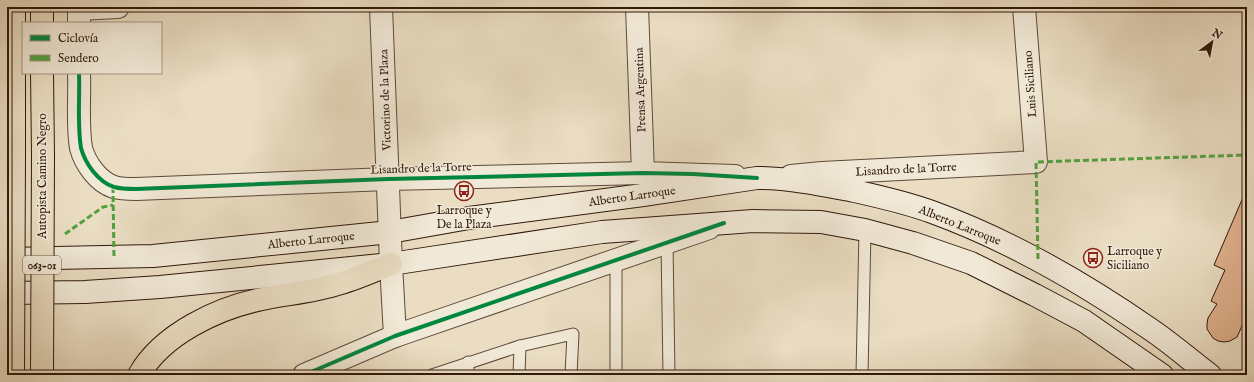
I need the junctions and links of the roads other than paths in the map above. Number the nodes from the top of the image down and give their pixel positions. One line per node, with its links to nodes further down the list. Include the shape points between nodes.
1 (14, 7): 26 (highway, 063-01, bridge)
2 (42, 7): 8 (highway)
3 (118, 7): 7 (main road)
4 (381, 7): 14 (main road, Victorino de la Plaza)
5 (637, 7): 12 (main road, Prensa Argentina)
6 (1024, 7): 11 (main road, Luis Siciliano)
7 (79, 13)
8 (42, 22)
9 (42, 74): 27 (highway, Autopista Camino Negro / 063-01, bridge)
10 (80, 74): 14 (main road, Lisandro de la Torre, via 81,148 100,179 113,186 136,189)
11 (1036, 162): 13 (main road, Lisandro de la Torre)
12 (643, 173): 13 (main road, Lisandro de la Torre); 14 (main road, Lisandro de la Torre)
13 (766, 178): 17 (main road, Alberto Larroque, via 469,218); 38 (main road, Alberto Larroque, via 820,184 889,199 931,211 981,231 1038,259 1097,293 1151,329)
14 (388, 179): 17 (main road, Victorino de la Plaza)
15 (724, 223): 16 (main road, via 753,220 821,222); 18 (main road); 21 (main road, via 602,232)
16 (865, 230): 36 (lane); 37 (main road, via 971,263 1084,321)
17 (390, 232): 19 (main road, Alberto Larroque, via 153,256); 21 (main road, Victorino de la Plaza)
18 (667, 242): 20 (main road); 35 (lane)
19 (7, 259)
20 (616, 259): 23 (main road); 34 (lane)
21 (391, 264): 22 (main road, via 160,288); 23 (main road, Victorino de la Plaza); 28 (highway, via 334,286 260,299 212,314 168,341)
22 (7, 293)
23 (395, 336): 29 (main road)
24 (520, 346): 25 (lane); 32 (lane); 33 (lane, via 573,334)
25 (468, 362): 30 (lane); 31 (lane)
26 (13, 375)
27 (42, 375)
28 (139, 375)
29 (304, 375)
30 (432, 375)
31 (468, 375)
32 (519, 375)
33 (571, 375)
34 (616, 375)
35 (669, 375)
36 (862, 375)
37 (1162, 375)
38 (1210, 375)

